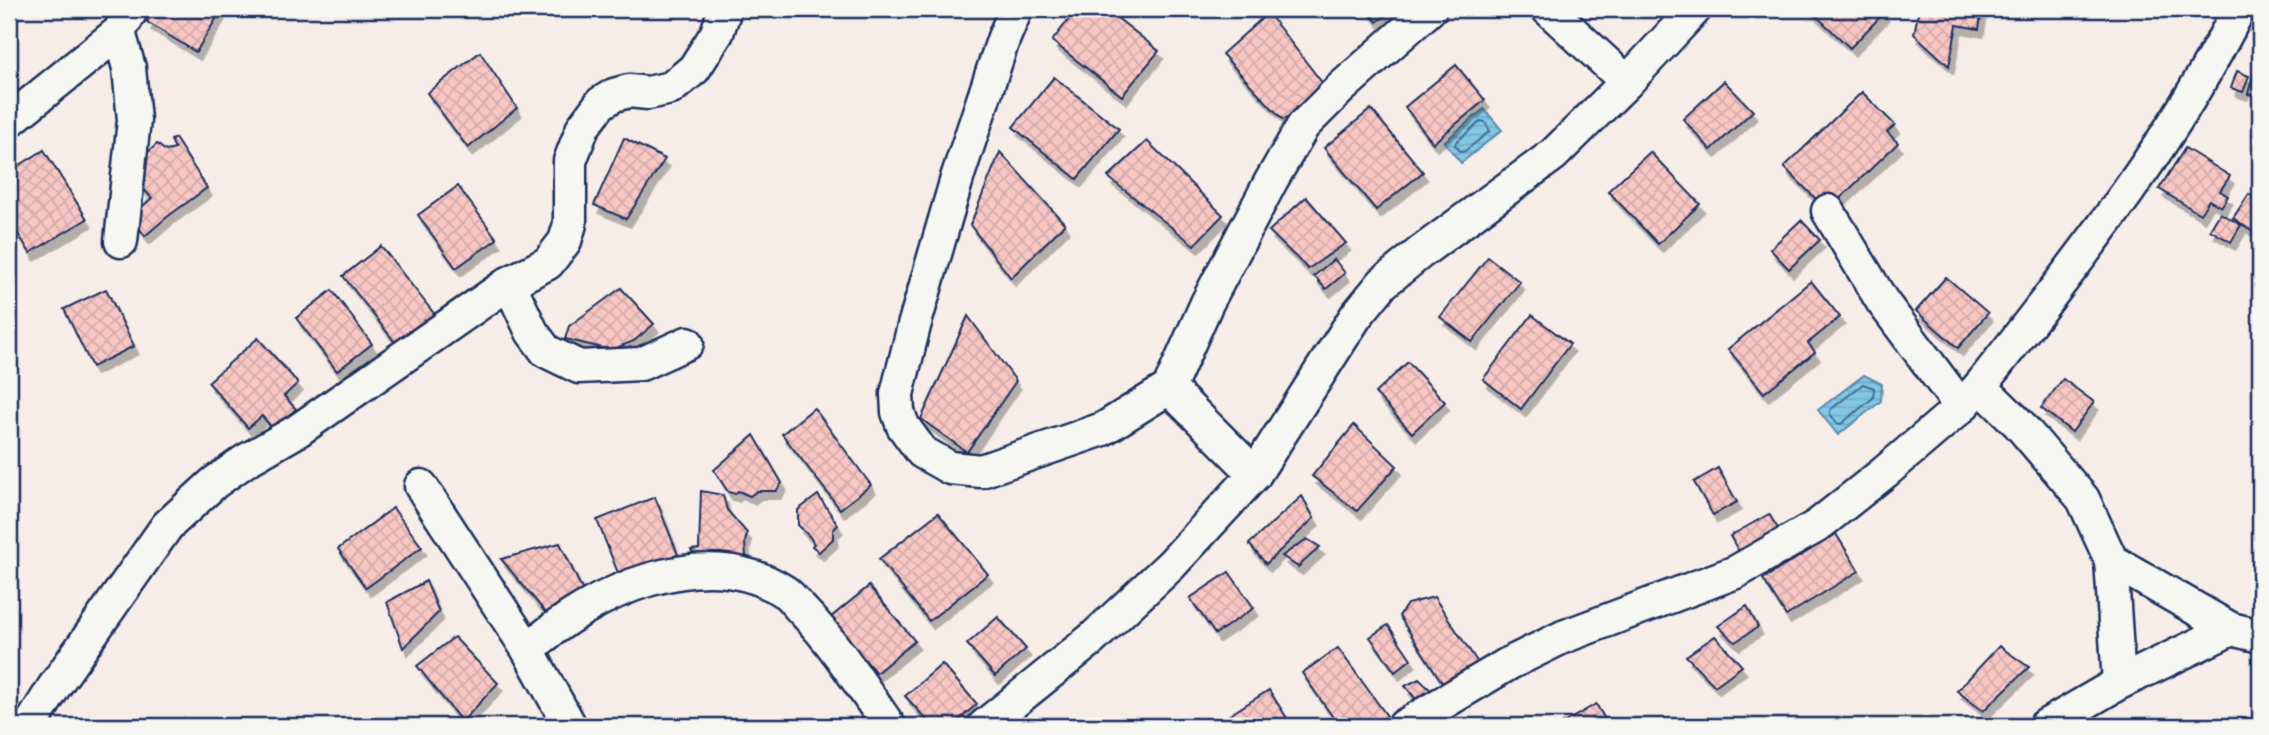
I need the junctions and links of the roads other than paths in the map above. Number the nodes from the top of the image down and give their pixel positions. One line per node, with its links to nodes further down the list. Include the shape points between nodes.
1 (726, 9): 12 (street, via 694,69 671,88 629,91 601,103 583,127 570,161 570,224 565,241 548,263)
2 (1016, 9): 14 (street, via 958,175 914,326 897,394 903,426 922,452 950,468 981,471 1103,429)
3 (1430, 9): 14 (street, via 1303,126 1208,303)
4 (1548, 9): 8 (street)
5 (1695, 9): 8 (street)
6 (2239, 9): 15 (street, via 2186,103 2097,237)
7 (125, 20): 9 (street); 11 (street, via 134,120)
8 (1627, 82): 16 (street, via 1553,155 1383,283 1356,316)
9 (9, 121)
10 (1828, 211): 15 (street, via 1882,301)
11 (121, 241)
12 (509, 283): 13 (street, via 546,351 579,367 641,364); 22 (street, via 297,431 244,461 167,526)
13 (687, 343)
14 (1169, 388): 16 (street)
15 (1970, 397): 18 (street, via 2019,425 2083,499); 26 (street, via 1817,526 1736,572 1563,637)
16 (1255, 474): 25 (street, via 1171,565 1092,639)
17 (421, 486): 20 (street)
18 (2111, 560): 19 (street); 21 (street)
19 (2246, 633): 21 (street)
20 (528, 650): 23 (street); 24 (street, via 554,627 598,601 667,574 715,569 754,577 786,593 816,625)
21 (2119, 683): 27 (street)
22 (30, 726)
23 (570, 726)
24 (889, 726)
25 (984, 726)
26 (1404, 726)
27 (2045, 726)

